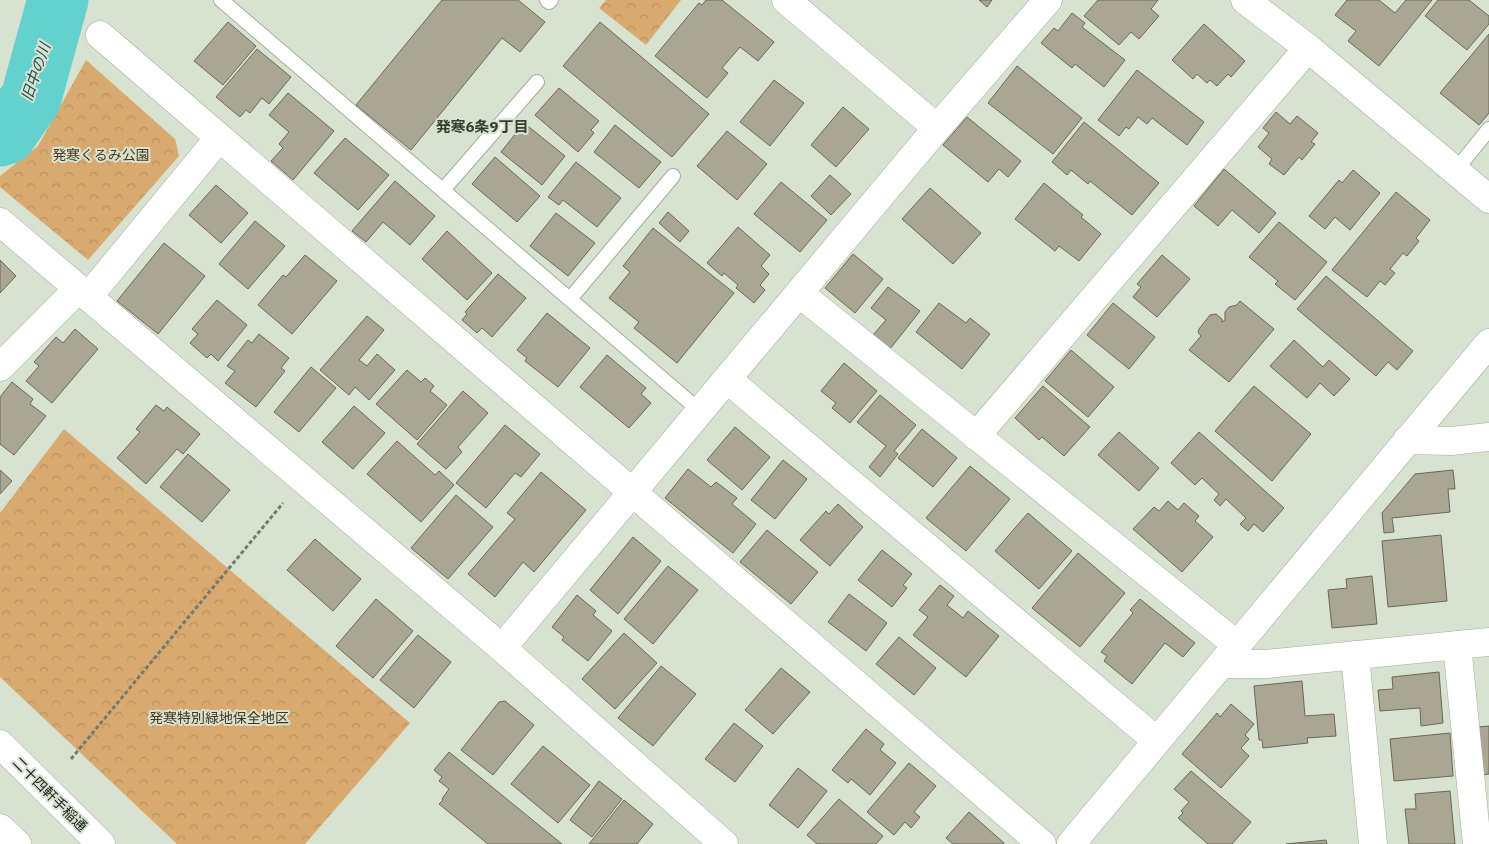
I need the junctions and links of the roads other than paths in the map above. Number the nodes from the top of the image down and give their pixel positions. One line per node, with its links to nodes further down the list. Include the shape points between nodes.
1 (221, 0): 13 (lane)
2 (786, 0): 8 (street)
3 (1048, 0): 8 (street)
4 (1245, 0): 6 (street)
5 (100, 35): 10 (street)
6 (1308, 48): 11 (street); 23 (street)
7 (538, 82): 13 (lane)
8 (937, 128): 17 (street)
9 (1489, 129): 11 (lane)
10 (219, 138): 16 (street); 26 (street)
11 (1455, 171): 14 (street)
12 (673, 176): 18 (lane)
13 (443, 190): 18 (lane)
14 (1489, 199)
15 (0, 222): 16 (street)
16 (83, 293): 20 (street); 29 (street)
17 (799, 293): 21 (street); 23 (street)
18 (570, 298): 22 (lane)
19 (1489, 343): 25 (street)
20 (0, 367)
21 (727, 379): 22 (street); 32 (street)
22 (700, 411): 26 (street)
23 (976, 436): 30 (street)
24 (1489, 437): 25 (street, via 1451,441)
25 (1407, 440): 30 (street)
26 (632, 492): 29 (street); 38 (street)
27 (1489, 642): 28 (street)
28 (1457, 645): 31 (street); 41 (street)
29 (502, 648): 37 (street)
30 (1229, 654): 31 (street, via 1266,664); 32 (street)
31 (1355, 655): 40 (street)
32 (1156, 741): 39 (street)
33 (0, 744): 36 (street, 二十四軒手稲通)
34 (0, 828): 35 (street)
35 (17, 844)
36 (101, 844)
37 (724, 844)
38 (1042, 844)
39 (1071, 844)
40 (1373, 844)
41 (1477, 844)

